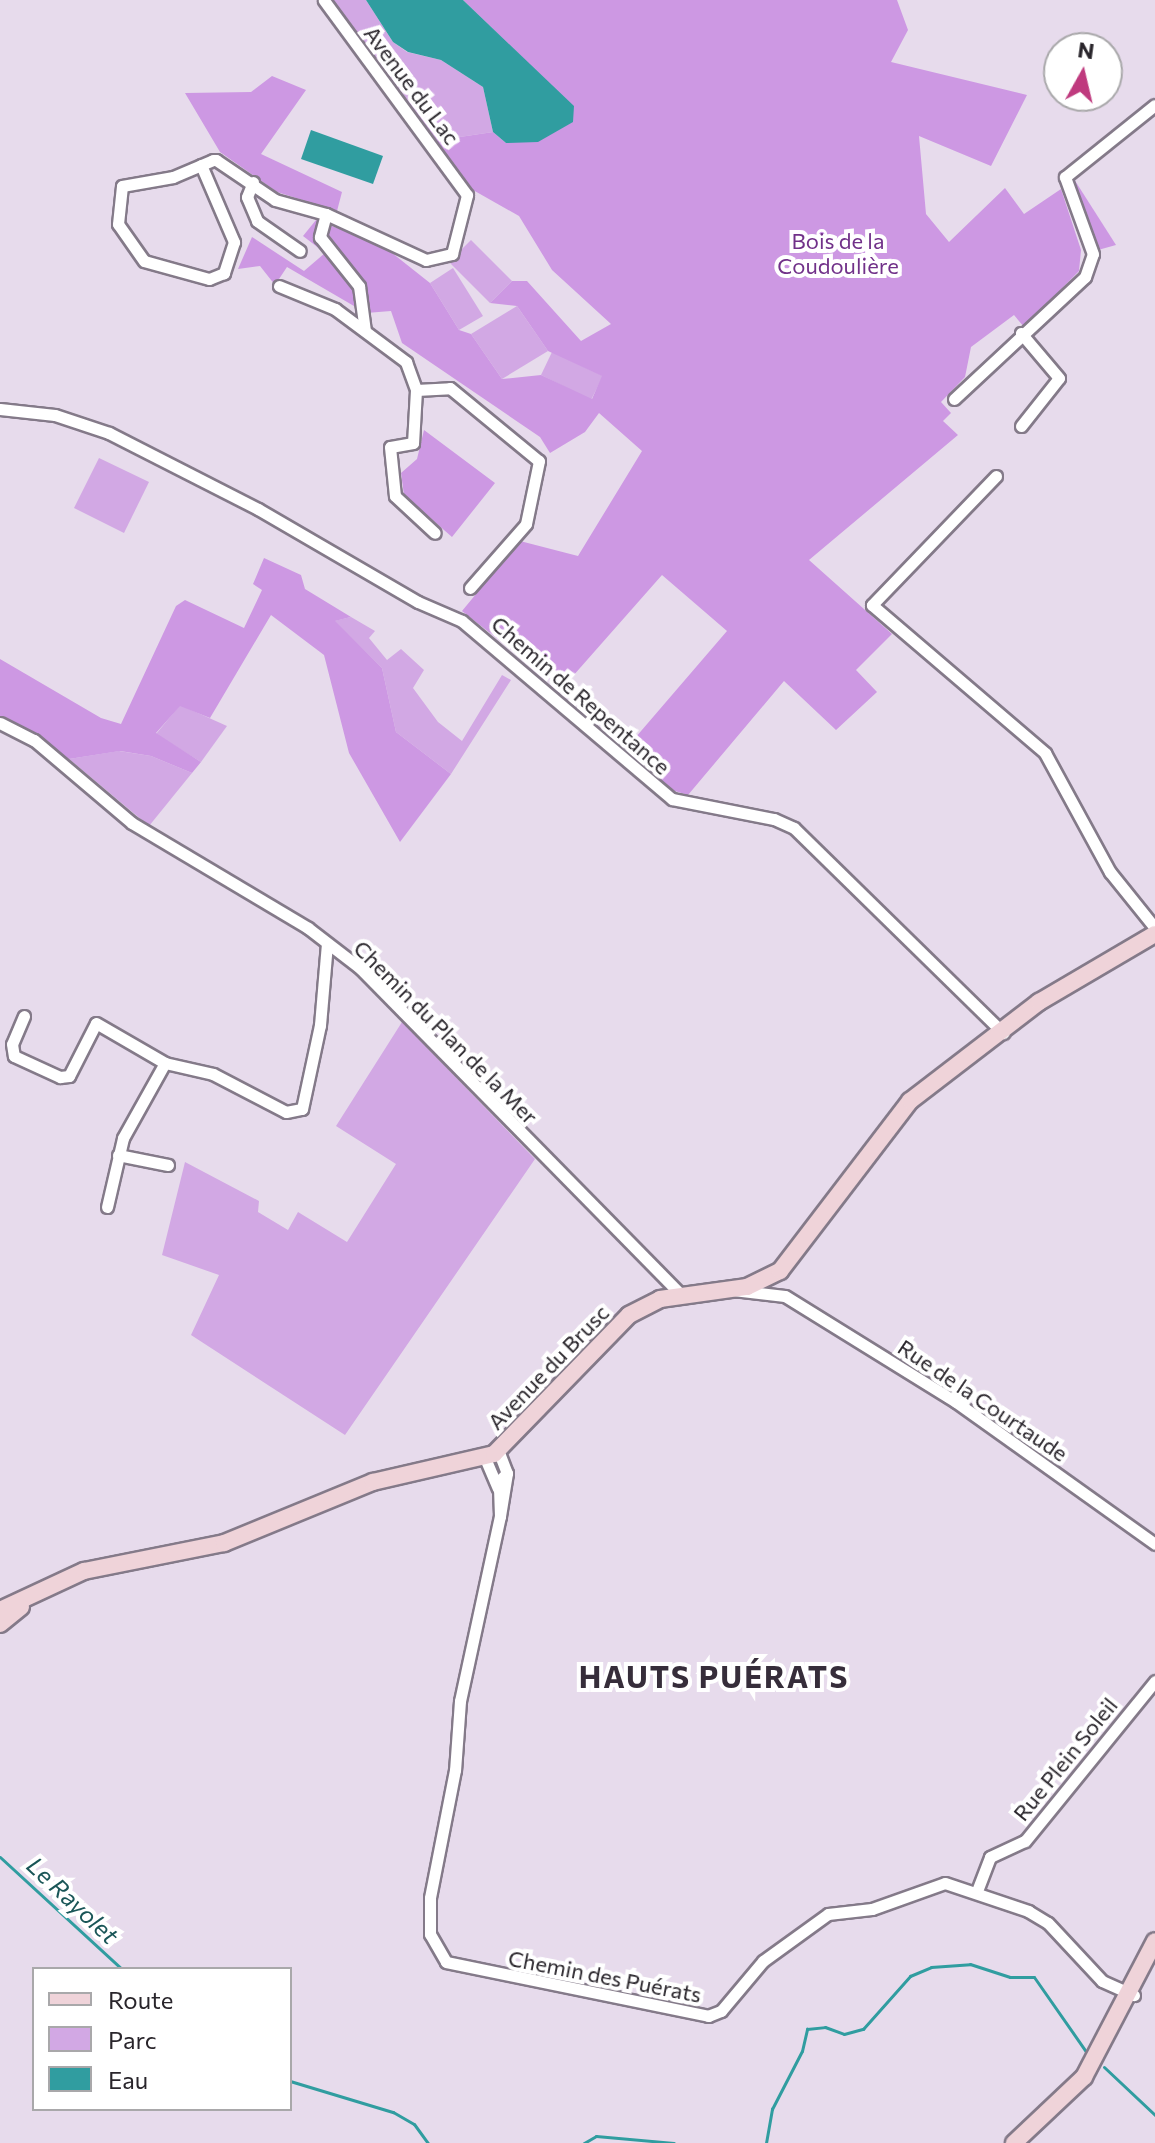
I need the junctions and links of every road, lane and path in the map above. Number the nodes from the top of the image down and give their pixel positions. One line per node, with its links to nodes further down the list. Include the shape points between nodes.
1 (324, 0): 5 (street, Avenue du Lac, via 467,195 452,254 426,260)
2 (1155, 105): 9 (street, via 1065,177 1093,254 1091,267)
3 (202, 165): 3 (street, via 235,247 224,273 214,279 144,261 118,224 122,186 173,177); 4 (street, via 222,161)
4 (253, 182): 5 (street, via 275,200); 6 (street, via 247,197 257,221)
5 (326, 214): 8 (street, via 320,237 359,286)
6 (300, 251)
7 (279, 286): 8 (street, via 335,309)
8 (365, 331): 10 (street, via 406,362)
9 (1021, 333): 11 (street); 13 (street, via 1059,382)
10 (416, 390): 15 (street, via 413,443 390,447 395,496); 16 (street, via 450,388 539,461 526,524)
11 (954, 399)
12 (0, 409): 22 (street, Chemin de Repentance, via 47,413 100,429 462,621 672,799 774,819 794,828)
13 (1021, 426)
14 (996, 476): 18 (street, via 872,605 1045,753 1110,872)
15 (435, 533)
16 (470, 588)
17 (0, 723): 20 (street, Chemin du Plan de la Mer, via 34,740 132,823)
18 (1155, 928)
19 (1155, 934): 22 (street, Avenue du Brusc, via 1039,1002)
20 (327, 944): 23 (street, via 320,1025 302,1109 286,1112 213,1074); 30 (street, Chemin du Plan de la Mer, via 360,968)
21 (24, 1016): 23 (street, via 12,1044 14,1056 60,1077 69,1076 96,1023)
22 (1003, 1033): 27 (street, Avenue du Brusc, via 910,1101 841,1196)
23 (165, 1063): 24 (street)
24 (118, 1155): 25 (street); 26 (street)
25 (168, 1165)
26 (107, 1207)
27 (773, 1275): 28 (street, Avenue du Brusc); 29 (street); 31 (street, Rue de la Courtaude)
28 (732, 1290): 29 (street, Rue de la Courtaude); 30 (street, Avenue du Brusc)
29 (771, 1293): 31 (street, Rue de la Courtaude)
30 (680, 1294): 32 (street, Avenue du Brusc, via 644,1306 617,1325)
31 (785, 1296): 36 (street, Rue de la Courtaude, via 956,1402)
32 (492, 1454): 33 (street); 34 (street, Chemin des Puérats); 37 (street, Avenue du Brusc, via 373,1482 236,1539 107,1565 44,1587)
33 (507, 1473): 34 (street); 35 (street, Chemin des Puérats)
34 (498, 1488): 35 (street, Chemin des Puérats)
35 (500, 1516): 39 (street, Chemin des Puérats, via 460,1701 455,1770 430,1898 430,1934 446,1962 708,2016 721,2011 763,1961 828,1914 872,1909 945,1883)
36 (1155, 1544)
37 (1, 1616)
38 (1155, 1681): 39 (street, Rue Plein Soleil, via 1025,1841 990,1857)
39 (977, 1891): 42 (street, Chemin des Puérats, via 1048,1923 1102,1981)
40 (1155, 1941): 42 (street)
41 (1155, 1955): 42 (street)
42 (1130, 1993): 43 (street, via 1078,2086); 44 (street, via 1086,2086)
43 (1014, 2143)
44 (1028, 2143)

